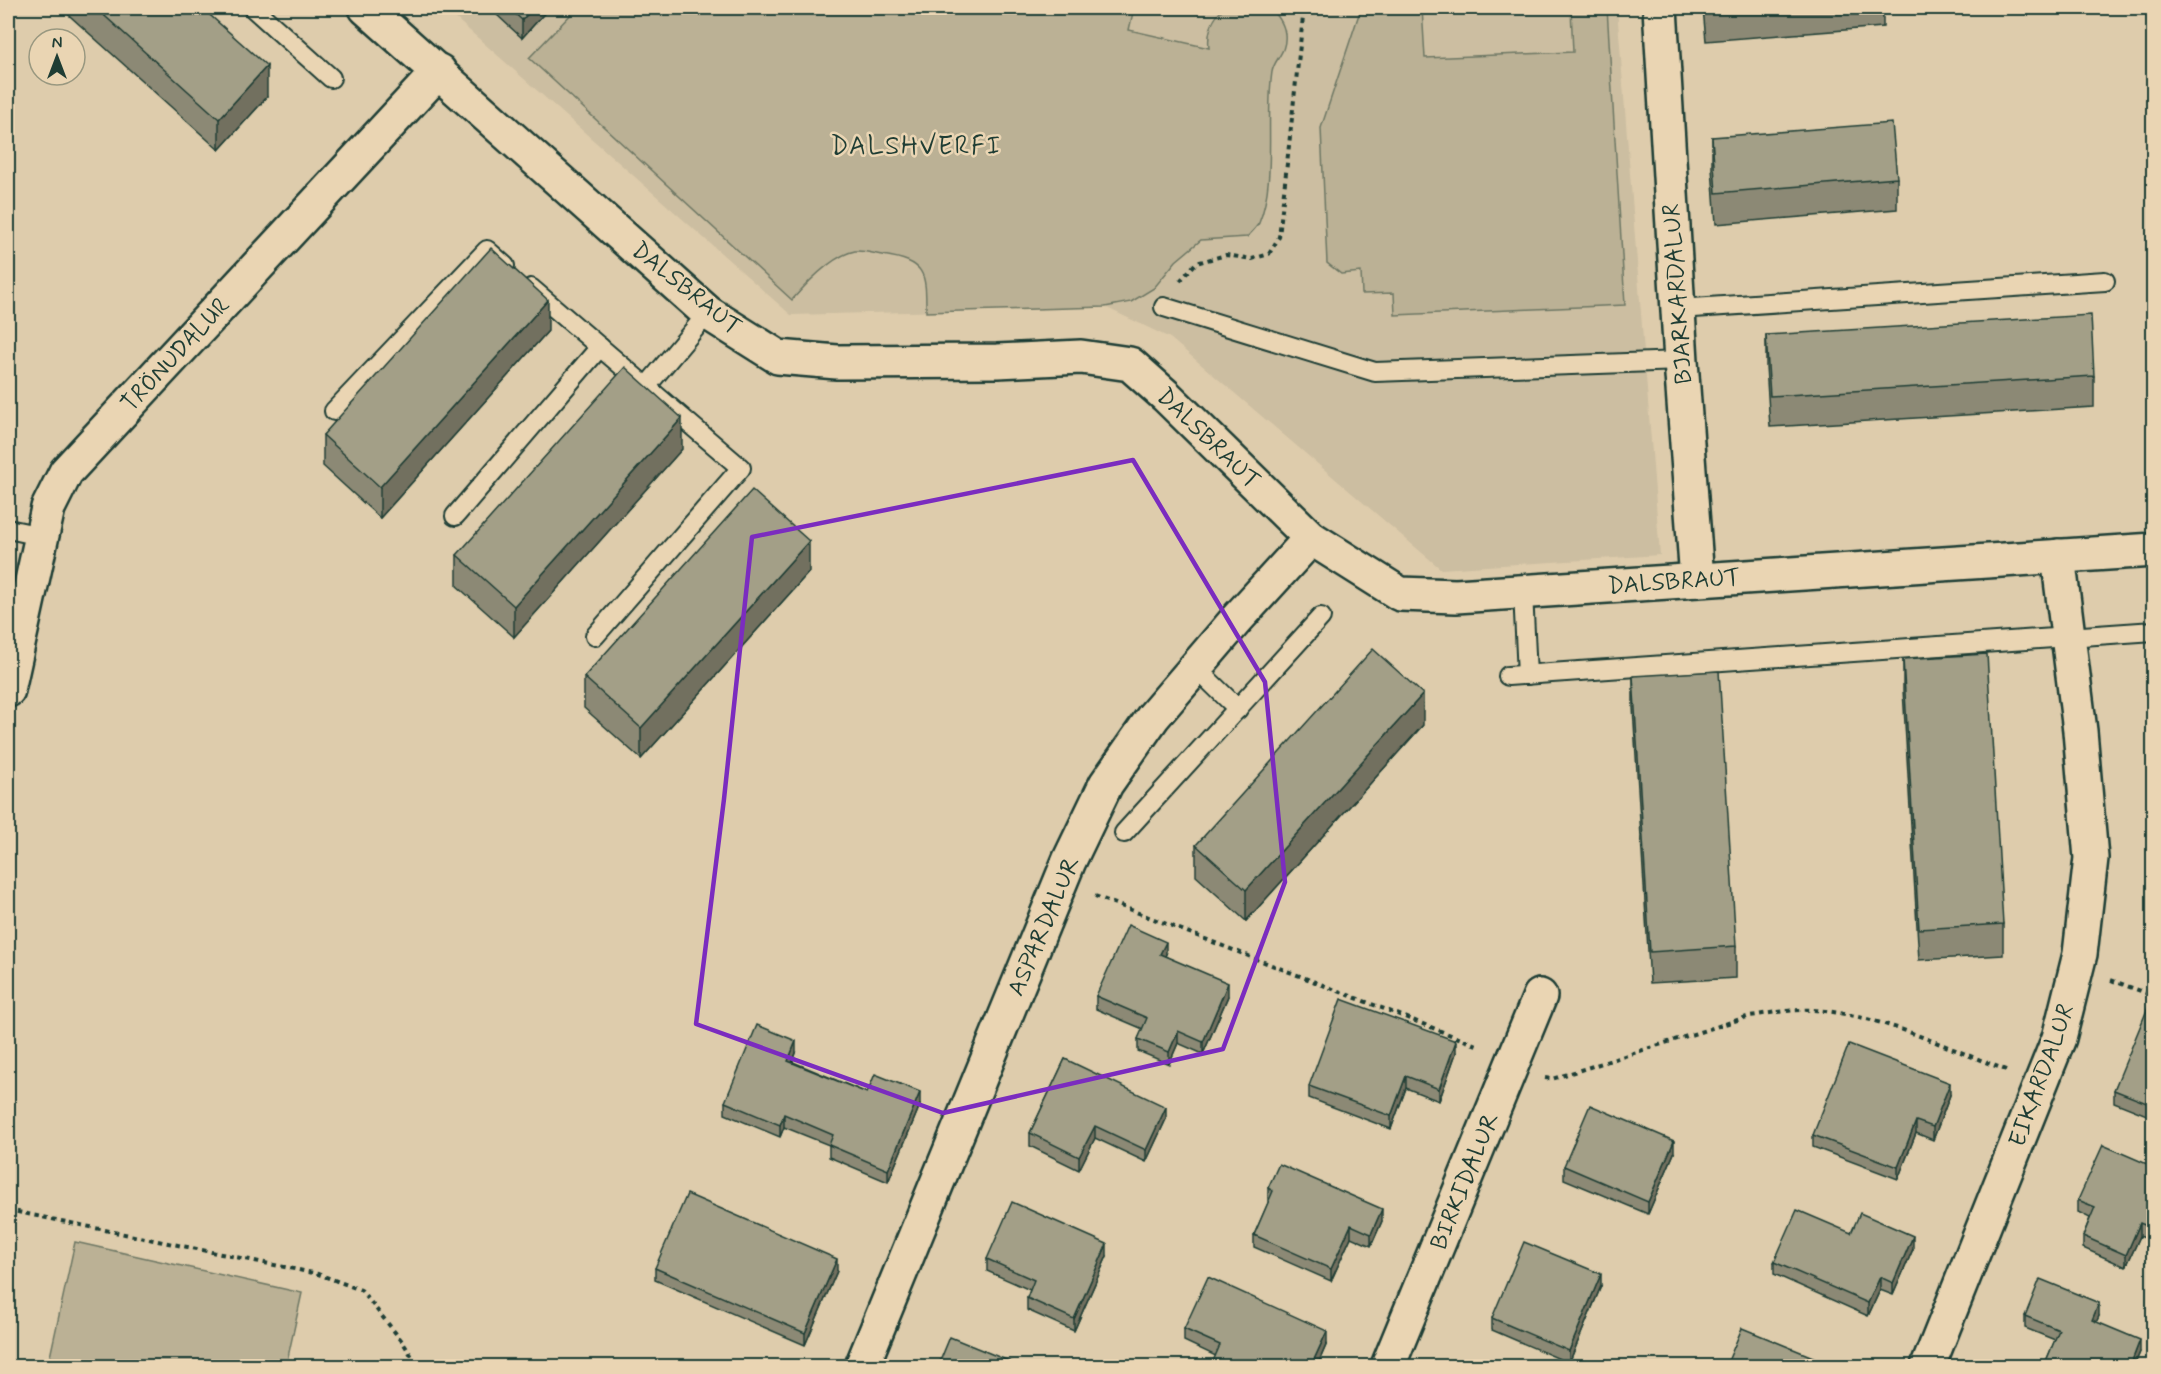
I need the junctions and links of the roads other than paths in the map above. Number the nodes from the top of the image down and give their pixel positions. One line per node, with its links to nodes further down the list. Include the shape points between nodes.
1 (253, 8): 5 (lane)
2 (366, 8): 4 (street, DALSBRAUT)
3 (1660, 8): 8 (street, BJARKARDALUR)
4 (439, 71): 9 (street, DALSBRAUT); 16 (street, TRÖNUDALUR, via 66,472 48,508)
5 (331, 78)
6 (2104, 281): 8 (lane)
7 (1164, 307): 11 (lane, via 1375,372)
8 (1678, 309): 11 (street, BJARKARDALUR)
9 (708, 313): 12 (lane); 17 (street, DALSBRAUT, via 778,357 848,362 1082,357 1130,364)
10 (600, 347): 12 (lane); 13 (lane, via 487,250); 14 (lane)
11 (1681, 361): 20 (street, BJARKARDALUR)
12 (646, 387): 24 (lane, via 741,468)
13 (334, 411)
14 (455, 516)
15 (8, 529): 16 (lane)
16 (41, 536): 29 (street, TRÖNUDALUR)
17 (1311, 538): 21 (street, DALSBRAUT, via 1400,594 1456,596); 26 (street, ASPARDALUR)
18 (2154, 550): 19 (street, DALSBRAUT)
19 (2058, 556): 20 (street, DALSBRAUT); 25 (street, EIKARDALUR)
20 (1697, 580): 21 (street, DALSBRAUT)
21 (1523, 591): 27 (lane)
22 (1322, 617): 30 (lane)
23 (2154, 631): 25 (lane)
24 (595, 636)
25 (2068, 638): 27 (lane); 35 (street, EIKARDALUR, via 2091,858 2080,954 2059,1038)
26 (1195, 668): 30 (lane); 33 (street, ASPARDALUR, via 1153,717 1106,784 1061,882)
27 (1527, 675): 28 (lane)
28 (1508, 676)
29 (8, 690)
30 (1238, 709): 31 (lane)
31 (1124, 833)
32 (1540, 996): 34 (street, BIRKIDALUR)
33 (862, 1366)
34 (1388, 1366)
35 (1928, 1366)

